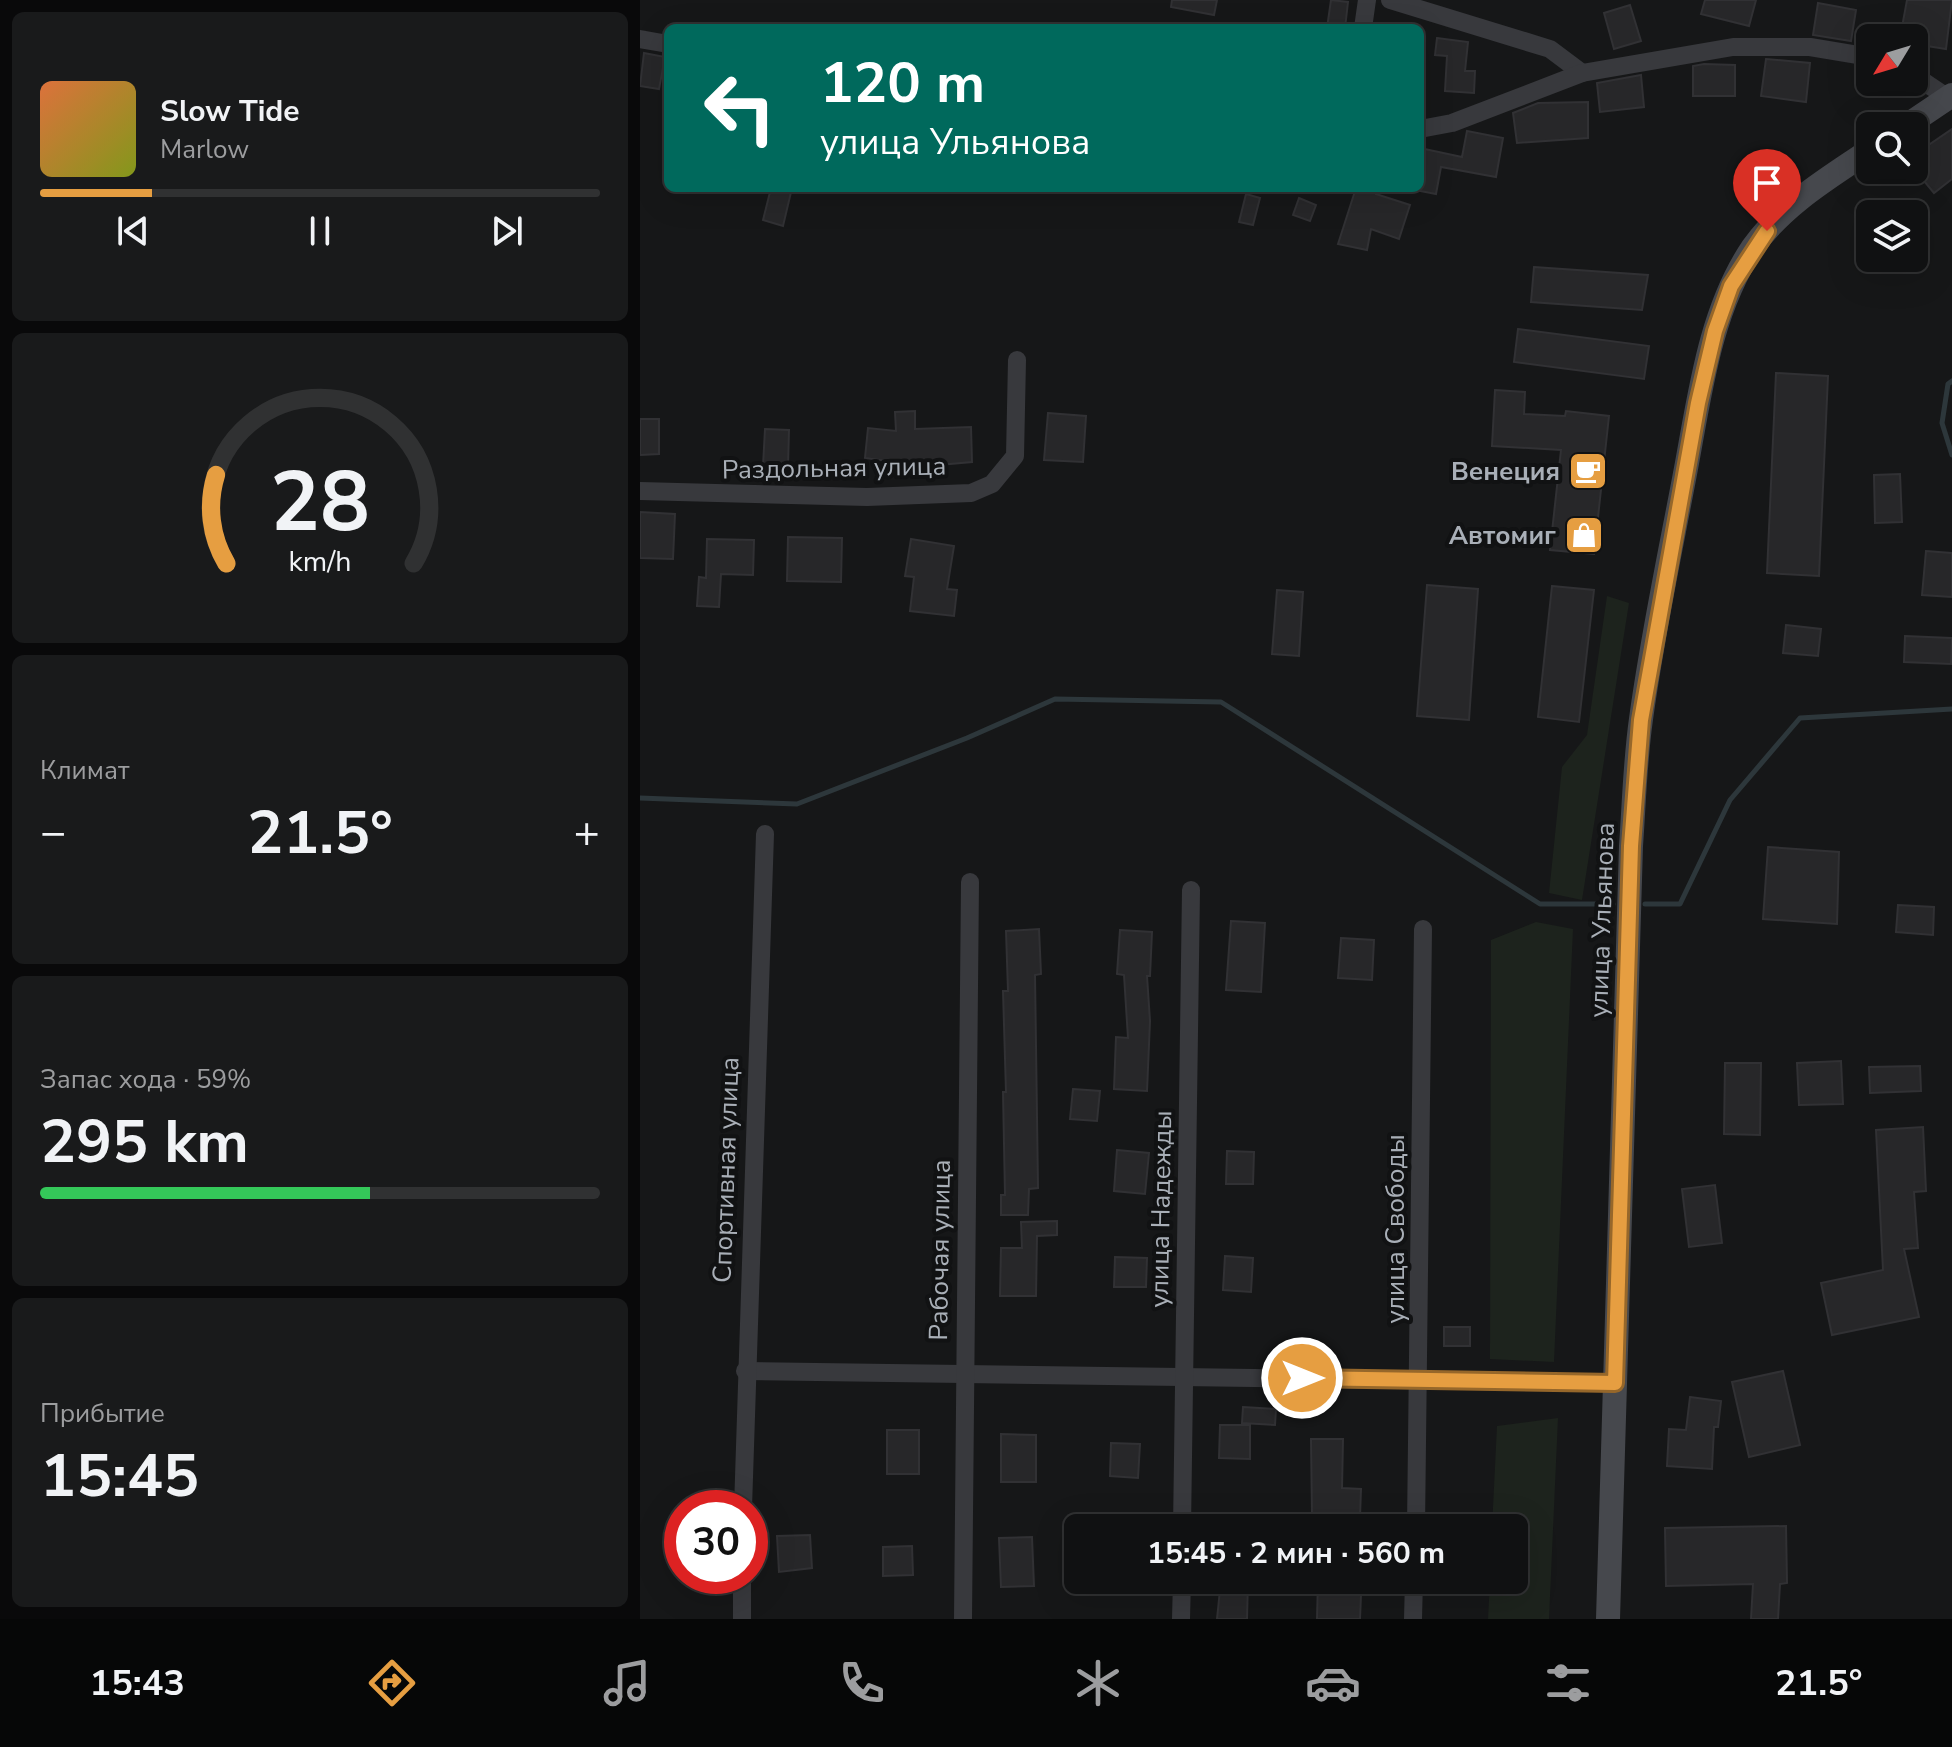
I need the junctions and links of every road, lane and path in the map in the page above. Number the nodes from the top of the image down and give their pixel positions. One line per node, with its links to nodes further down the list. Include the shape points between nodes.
1 (1367, 0): 3 (street)
2 (1390, 0): 7 (street, via 1550,49)
3 (1364, 24)
4 (640, 39): 5 (street)
5 (664, 43)
6 (1856, 55): 7 (street, via 1810,47 1733,47)
7 (1582, 73): 11 (street, via 1452,123)
8 (1928, 83): 9 (street)
9 (1950, 96): 10 (main road)
10 (1927, 112)
11 (1424, 128)
12 (1856, 160): 23 (main road, улица Ульянова, via 1780,216 1754,246 1731,286 1698,403 1641,720 1631,846)
13 (1017, 360): 14 (street, Раздольная улица, via 1015,456 992,484 971,493 867,497)
14 (640, 491)
15 (765, 834): 19 (street, Спортивная улица)
16 (970, 882): 20 (street, Рабочая улица)
17 (1191, 890): 21 (street, улица Надежды)
18 (1423, 929): 22 (street, улица Свободы)
19 (745, 1371): 20 (street); 24 (street, Спортивная улица)
20 (965, 1374): 21 (street); 31 (street, Рабочая улица)
21 (1184, 1377): 22 (street); 25 (street, улица Надежды)
22 (1419, 1380): 23 (street); 26 (street, улица Свободы)
23 (1615, 1383): 34 (main road, улица Ульянова)
24 (743, 1490)
25 (1182, 1514)
26 (1416, 1514)
27 (742, 1594): 30 (street)
28 (1182, 1594): 32 (street)
29 (1414, 1594): 33 (street)
30 (742, 1619)
31 (963, 1619)
32 (1181, 1619)
33 (1413, 1619)
34 (1608, 1619)

